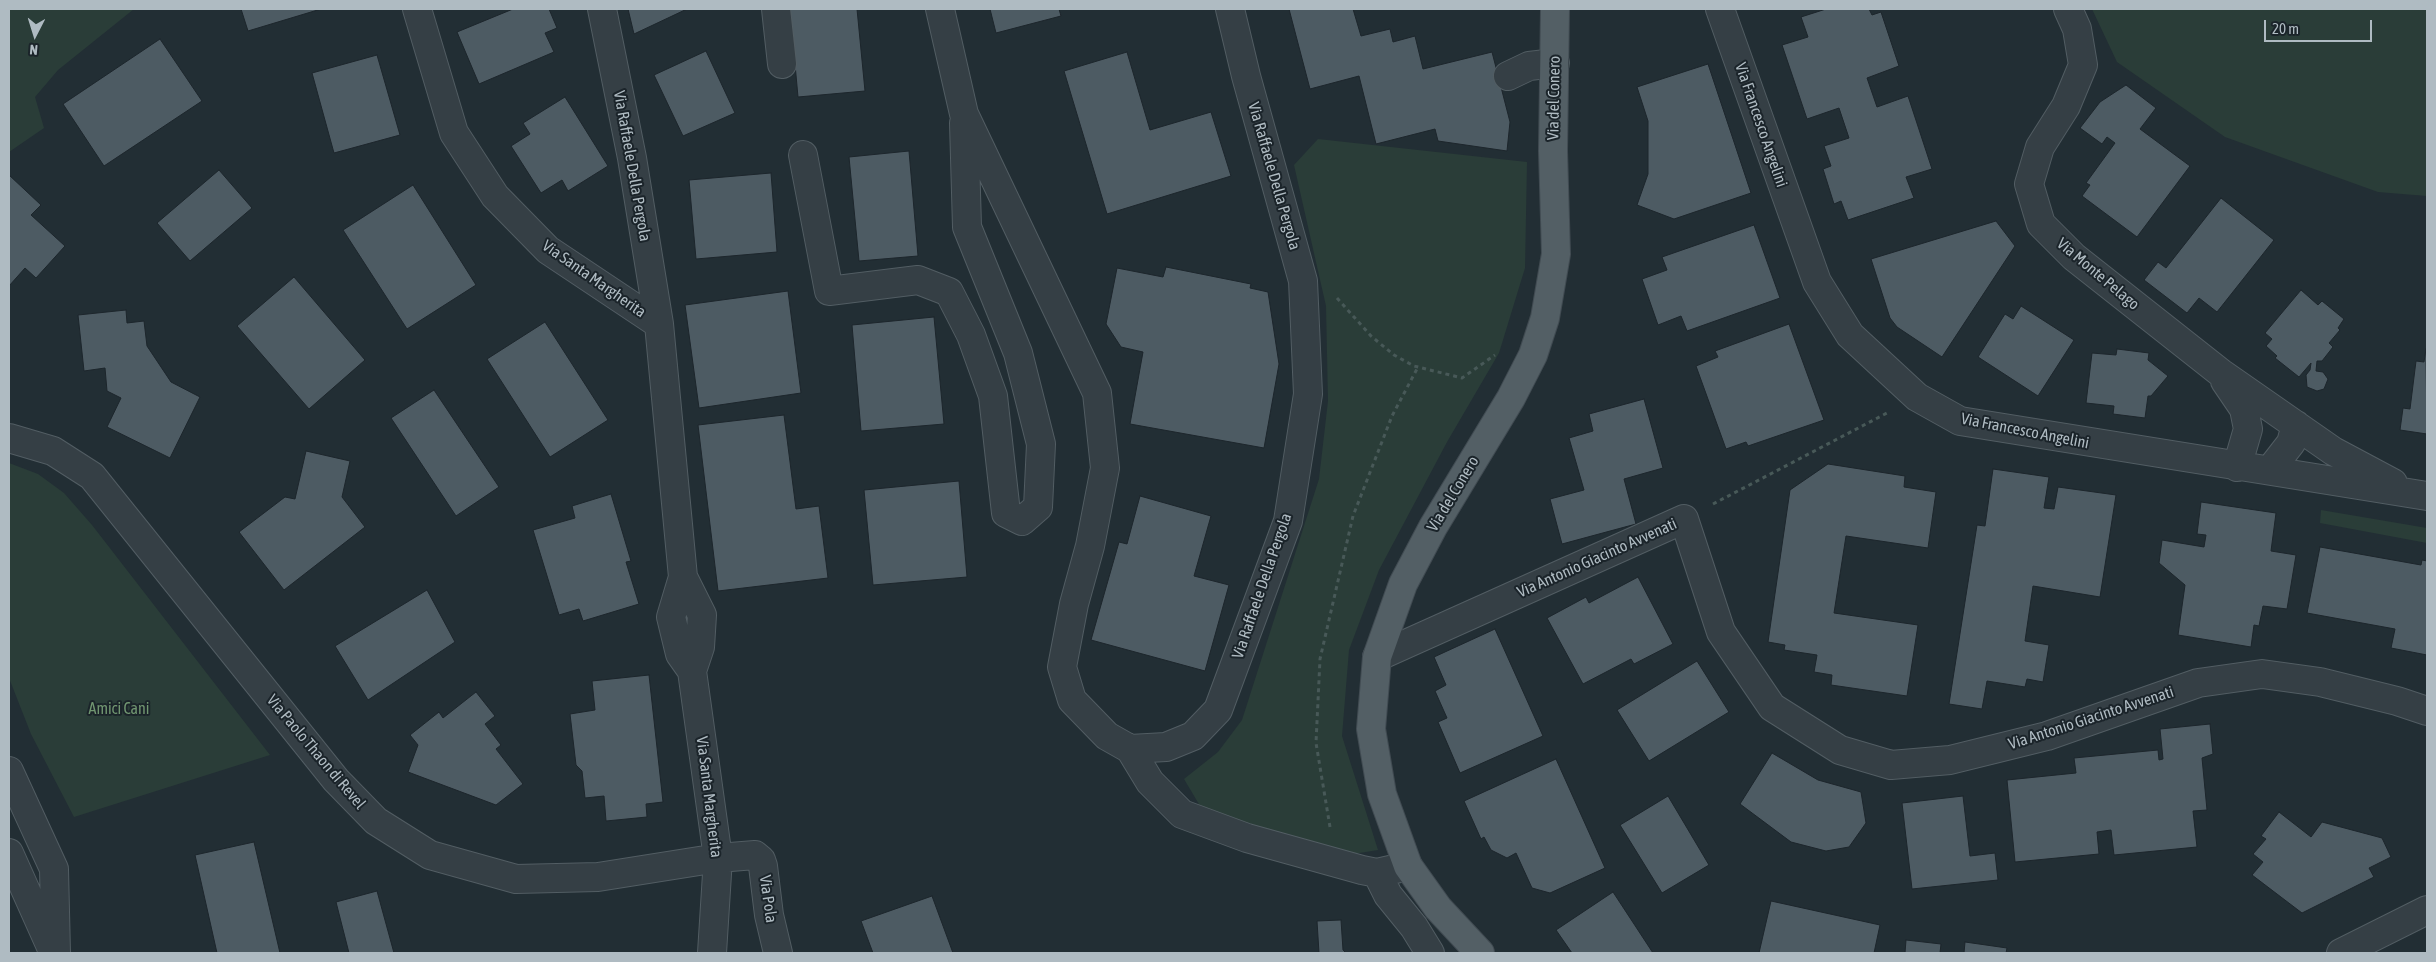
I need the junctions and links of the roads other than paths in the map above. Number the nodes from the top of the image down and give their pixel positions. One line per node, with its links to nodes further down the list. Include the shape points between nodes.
1 (417, 9): 14 (street, Via Santa Margherita, via 454,133 495,196 548,250)
2 (602, 9): 14 (street, Via Raffaele Della Pergola, via 632,158)
3 (776, 9): 10 (street)
4 (940, 9): 12 (street)
5 (1230, 9): 23 (street, Via Raffaele Della Pergola, via 1303,281 1308,394 1288,521 1218,710 1193,736 1166,747)
6 (1553, 9): 9 (main road, Via del Conero)
7 (1720, 9): 18 (street, Via Francesco Angelini, via 1817,282 1850,335 1916,397 1960,421)
8 (2068, 9): 15 (street, Via Monte Pelago, via 2077,29 2083,65 2066,106 2040,146 2029,184 2041,224 2074,257)
9 (1556, 63): 11 (street, via 1529,66); 21 (main road, Via del Conero, via 1553,151 1556,254 1545,318 1533,356 1511,398 1402,584)
10 (782, 64)
11 (1508, 76)
12 (964, 114): 13 (street, via 967,227 1018,353 1041,444 1038,507 1022,521 1006,513 993,396 971,335 949,292 918,280 829,291); 23 (street, via 1096,393 1105,468 1062,667 1072,700 1107,736)
13 (803, 154)
14 (659, 324): 26 (street, Via Santa Margherita, via 683,577 672,617 680,654 692,671)
15 (2220, 373): 16 (street, Via Monte Pelago); 18 (street, Via Monte Pelago, via 2244,409 2248,429)
16 (2296, 425): 19 (street, via 2291,443); 20 (street, Via Monte Pelago, via 2333,451)
17 (9, 438): 26 (street, Via Paolo Thaon di Revel, via 53,451 92,476 336,780 376,820 430,854 516,879 598,877)
18 (2238, 467): 19 (street, Via Francesco Angelini)
19 (2270, 470): 20 (street, Via Francesco Angelini)
20 (2421, 495)
21 (1377, 657): 22 (street, Via Antonio Giacinto Avvenati, via 1684,520 1720,632 1772,707 1840,750 1891,765 1950,760 2047,736 2198,682 2262,674 2320,682 2397,700); 27 (main road, Via del Conero, via 1371,729 1382,794)
22 (2427, 711)
23 (1130, 750): 28 (street, via 1150,782 1182,814 1247,838)
24 (9, 770): 30 (street, via 54,869)
25 (9, 853): 30 (street)
26 (718, 858): 31 (street, Via Santa Margherita); 32 (street, Via Pola, via 755,855 761,860)
27 (1408, 866): 28 (street); 34 (main road, Via del Conero, via 1438,908)
28 (1369, 871): 33 (street)
29 (2427, 910): 35 (street)
30 (55, 953)
31 (712, 953)
32 (778, 953)
33 (1430, 953)
34 (1480, 953)
35 (2341, 953)

